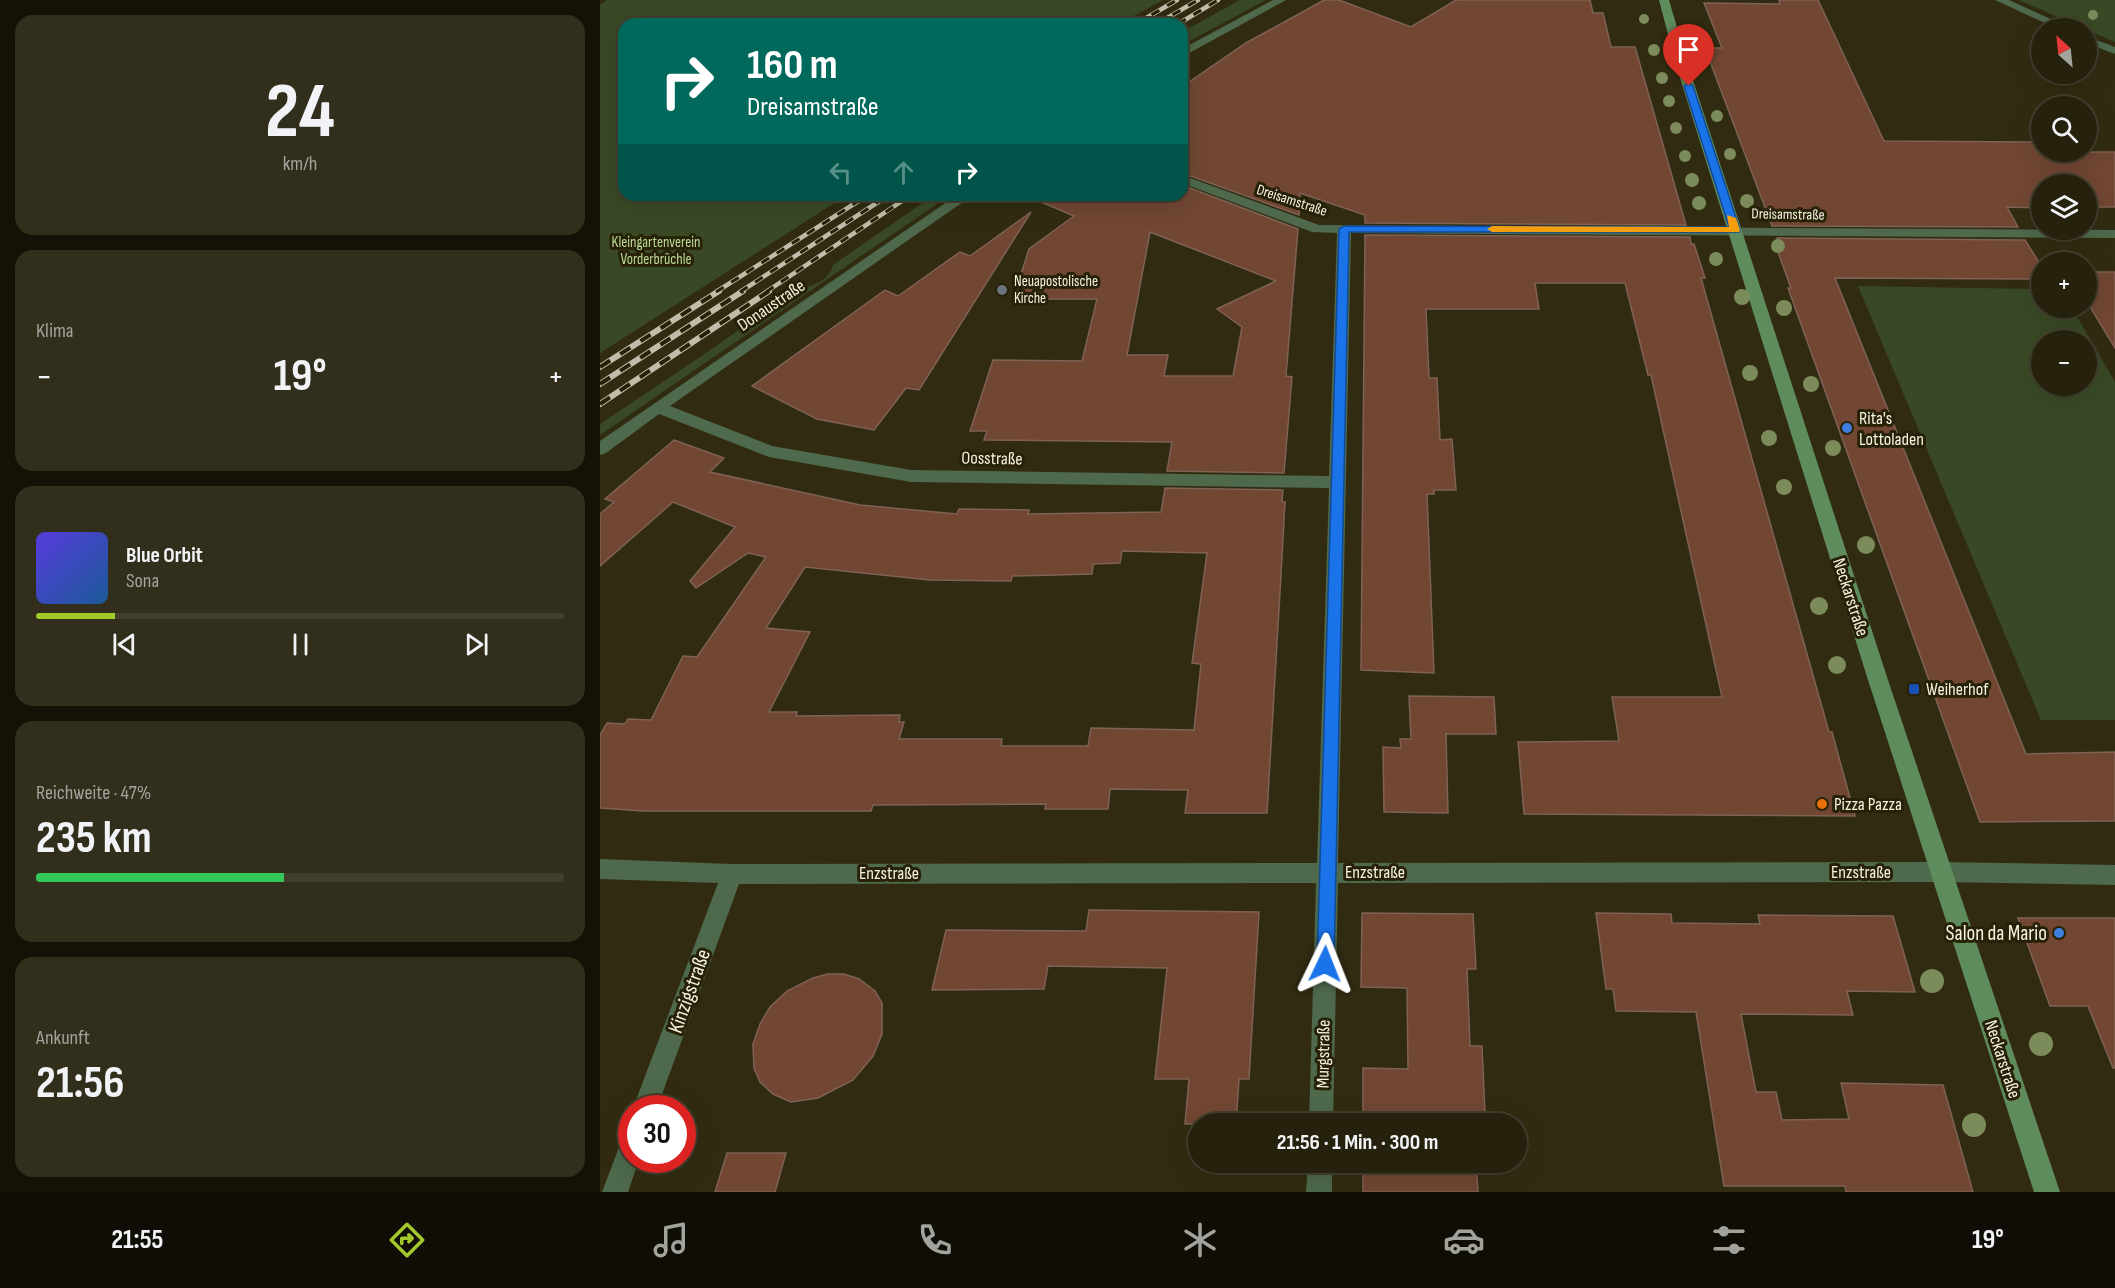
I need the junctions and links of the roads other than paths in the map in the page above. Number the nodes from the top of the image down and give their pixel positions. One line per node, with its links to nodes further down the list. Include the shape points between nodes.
1 (1281, 0): 6 (street)
2 (1664, 0): 11 (street, Neckarstraße)
3 (2000, 0): 4 (street)
4 (2041, 18)
5 (2097, 44): 7 (street)
6 (1188, 51)
7 (2115, 51)
8 (1188, 180): 10 (street, Dreisamstraße, via 1317,229)
9 (957, 201): 13 (street, Donaustraße)
10 (1344, 229): 11 (street, Dreisamstraße); 15 (street, Murgstraße)
11 (1735, 230): 12 (street, Dreisamstraße); 18 (street, Neckarstraße)
12 (2115, 234)
13 (657, 407): 14 (street, Donaustraße); 15 (street, Oosstraße, via 769,451 911,476)
14 (600, 449)
15 (1338, 482): 17 (street, Murgstraße)
16 (600, 869): 19 (street, Enzstraße)
17 (1328, 872): 18 (street, Enzstraße); 19 (street, Enzstraße); 22 (street, Murgstraße)
18 (1941, 872): 20 (street, Enzstraße); 27 (street, Neckarstraße)
19 (732, 874): 21 (street, Kinzigstraße)
20 (2115, 875)
21 (650, 1095)
22 (1321, 1113)
23 (622, 1173): 25 (street)
24 (1320, 1173): 26 (street)
25 (615, 1192)
26 (1319, 1192)
27 (2047, 1192)

